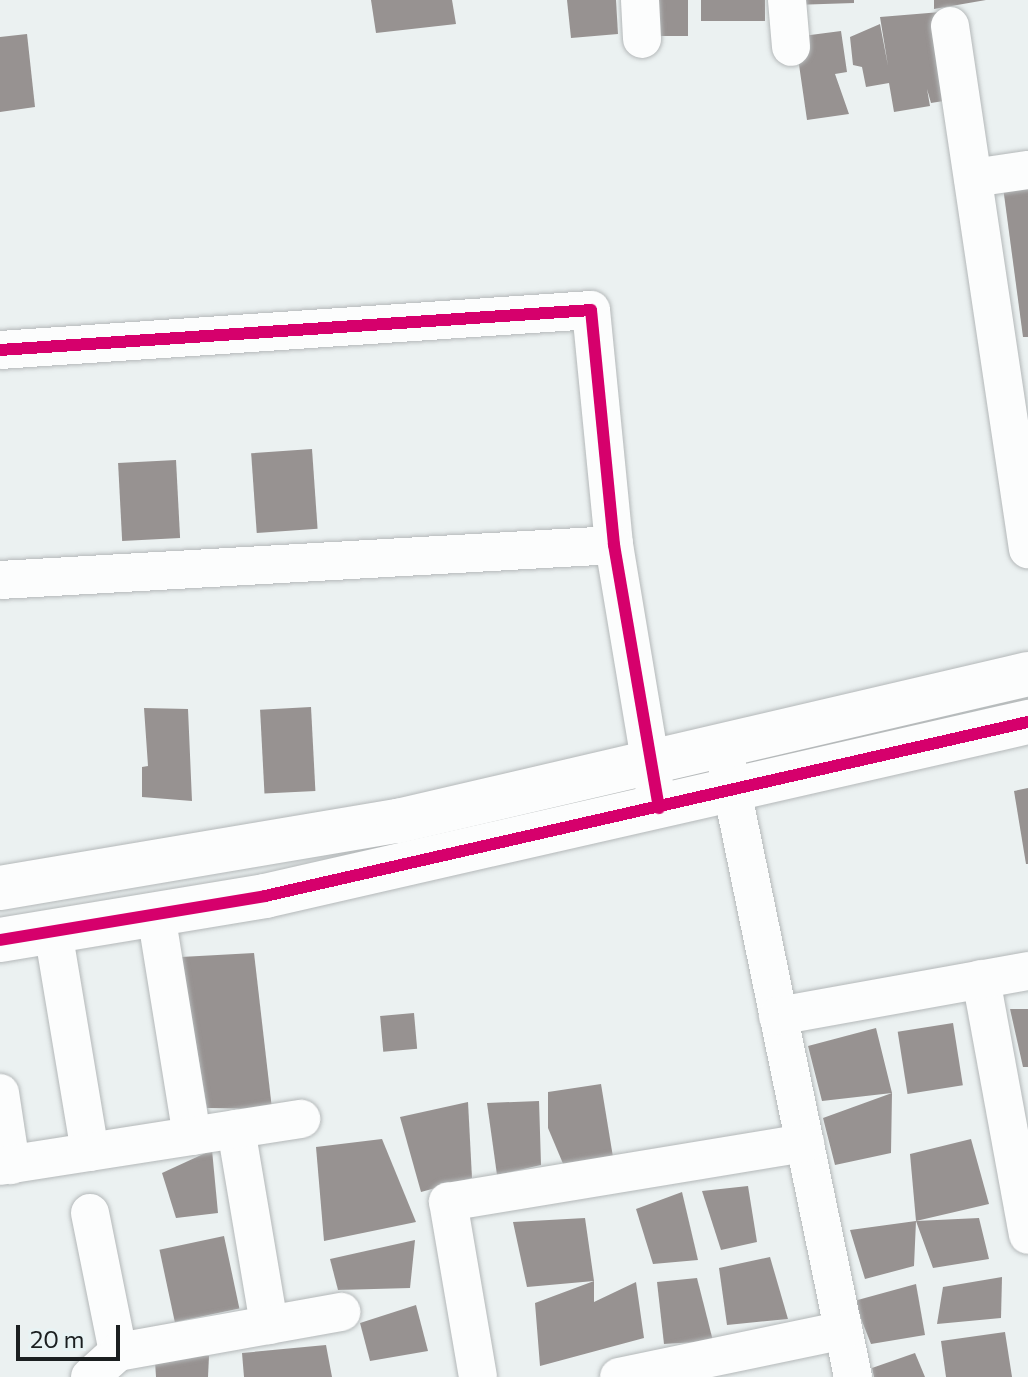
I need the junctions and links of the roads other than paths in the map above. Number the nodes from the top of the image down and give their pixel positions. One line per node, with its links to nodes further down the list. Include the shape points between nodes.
1 (640, 0): 4 (street)
2 (787, 0): 5 (street)
3 (950, 26): 7 (street)
4 (642, 39)
5 (791, 47)
6 (1028, 170): 7 (street)
7 (973, 178): 8 (street)
8 (1013, 349): 11 (street)
9 (0, 350): 10 (street, via 591,310)
10 (614, 545): 12 (street); 16 (street)
11 (1028, 549)
12 (0, 580)
13 (1028, 674): 15 (street)
14 (1028, 722): 17 (street)
15 (723, 746): 16 (street); 17 (street)
16 (648, 763): 18 (street); 19 (street, via 398,821)
17 (731, 791): 18 (street); 25 (street)
18 (659, 808): 20 (street)
19 (0, 888)
20 (156, 914): 21 (street); 29 (street)
21 (53, 931): 22 (street); 31 (street)
22 (0, 940)
23 (1028, 971): 24 (street)
24 (981, 979): 25 (street); 34 (street)
25 (778, 1016): 30 (street)
26 (0, 1093): 32 (street)
27 (301, 1119): 28 (street)
28 (236, 1129): 29 (street); 36 (street)
29 (192, 1136): 31 (street)
30 (805, 1143): 37 (street); 40 (street, via 448,1202)
31 (90, 1152): 32 (street)
32 (5, 1166)
33 (90, 1213): 38 (street)
34 (1028, 1235)
35 (341, 1312): 36 (street)
36 (269, 1325): 38 (street)
37 (843, 1330): 41 (street); 42 (street)
38 (118, 1352): 39 (street)
39 (90, 1377)
40 (478, 1377)
41 (619, 1377)
42 (853, 1377)

